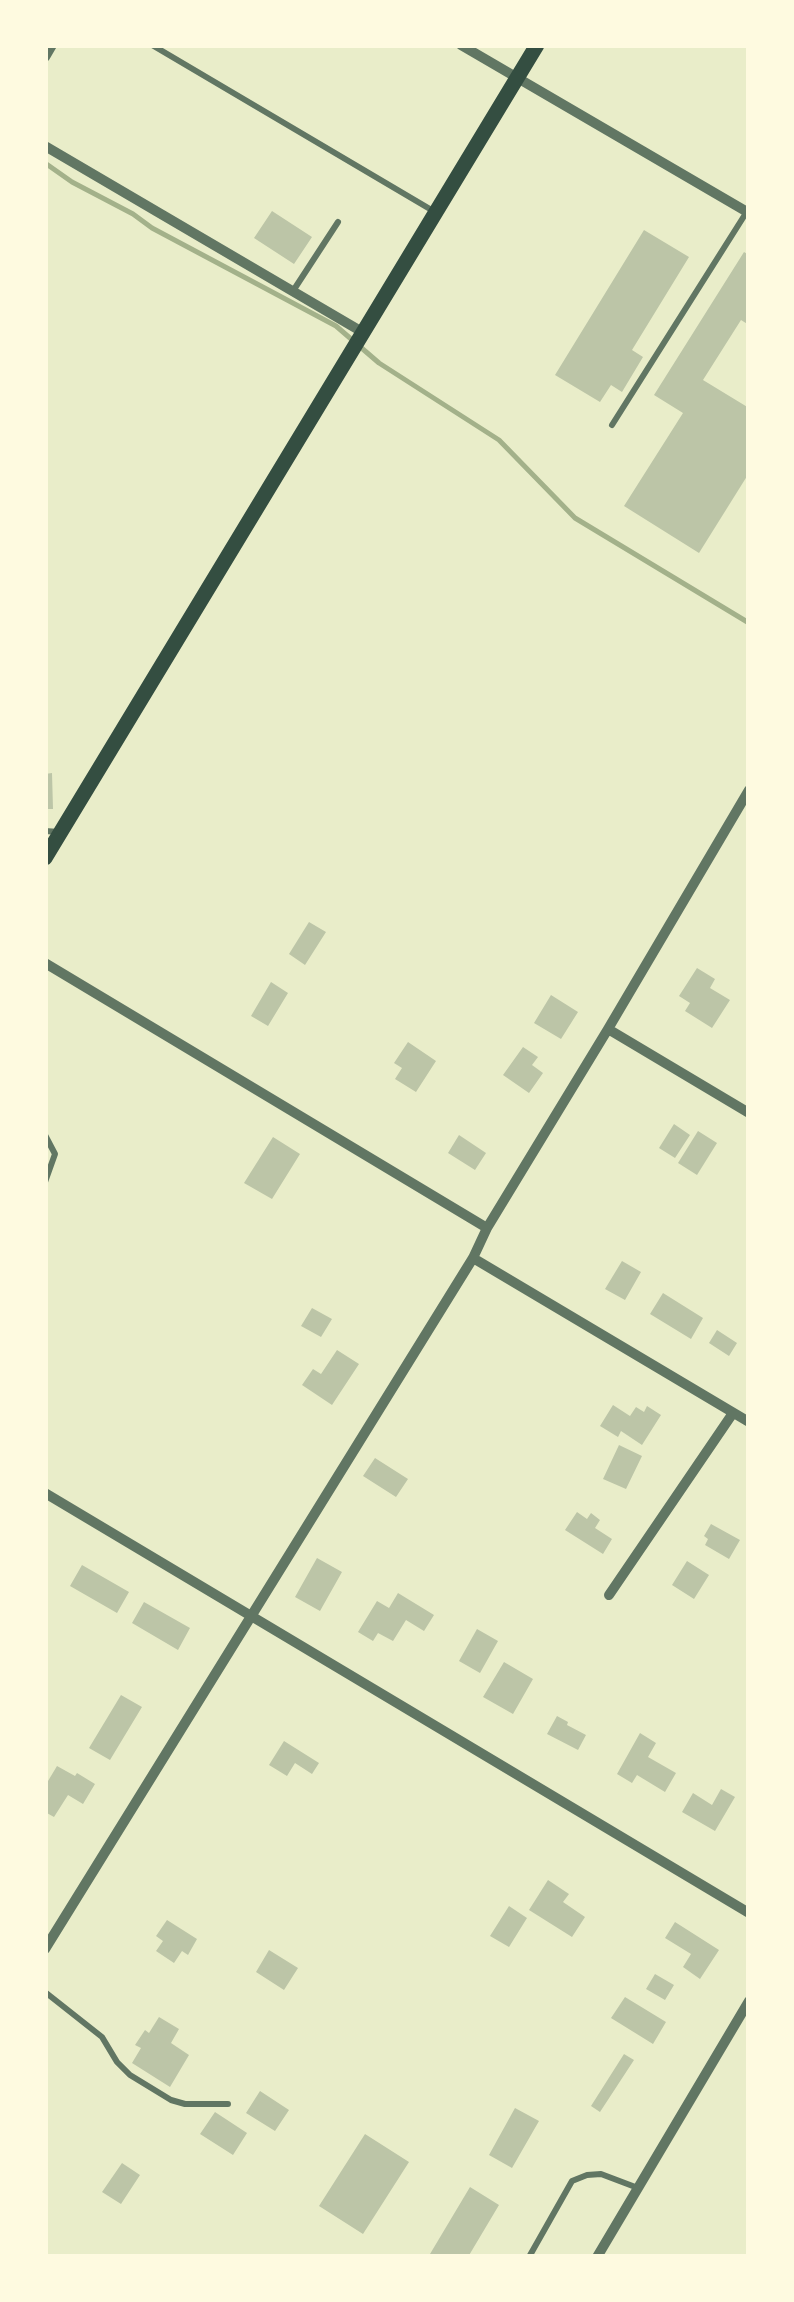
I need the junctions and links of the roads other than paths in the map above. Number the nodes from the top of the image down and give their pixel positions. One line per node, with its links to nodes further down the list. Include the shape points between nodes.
1 (52, 45): 5 (street)
2 (152, 45): 9 (lane)
3 (462, 45): 6 (street)
4 (537, 45): 6 (main road)
5 (45, 56)
6 (518, 78): 8 (street); 9 (main road)
7 (45, 146): 11 (street)
8 (748, 212): 13 (lane)
9 (436, 213): 12 (main road)
10 (338, 222): 11 (lane)
11 (293, 291): 12 (street)
12 (364, 333): 15 (main road)
13 (612, 425)
14 (749, 790): 18 (street)
15 (53, 831): 16 (main road)
16 (45, 858)
17 (45, 964): 22 (street)
18 (608, 1029): 19 (street); 22 (street)
19 (749, 1113)
20 (45, 1135): 21 (lane, via 56,1154)
21 (45, 1182)
22 (487, 1228): 23 (street)
23 (473, 1258): 24 (street); 28 (street)
24 (734, 1413): 25 (street); 27 (street)
25 (749, 1422)
26 (45, 1493): 28 (street)
27 (609, 1595)
28 (250, 1614): 29 (street); 30 (street)
29 (749, 1914)
30 (45, 1949)
31 (45, 1992): 33 (lane, via 102,2037 130,2075 171,2100)
32 (749, 2002): 34 (street)
33 (228, 2104)
34 (638, 2188): 35 (lane, via 601,2174 572,2182); 36 (street)
35 (529, 2257)
36 (597, 2257)

